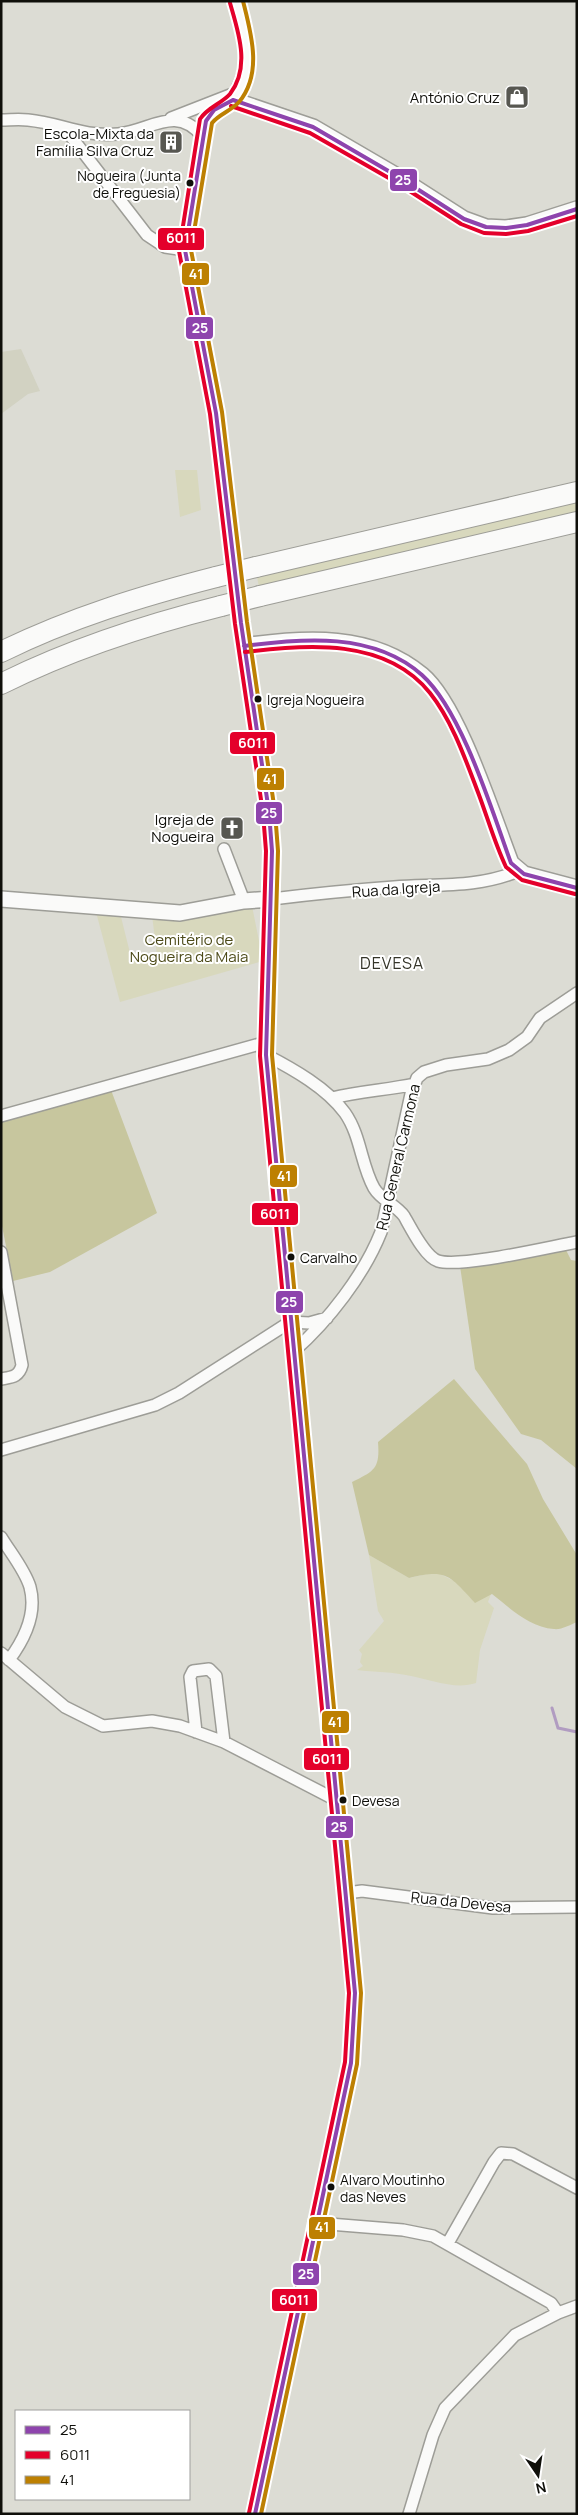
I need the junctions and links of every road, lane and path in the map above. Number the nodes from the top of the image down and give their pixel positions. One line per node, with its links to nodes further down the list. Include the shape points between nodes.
1 (236, 1): 2 (main road, via 249,51 248,65)
2 (235, 96): 4 (street); 6 (main road, via 209,115); 7 (main road, via 313,127 464,219 486,227 527,225)
3 (1, 120): 5 (street, via 28,120)
4 (165, 120): 5 (street, via 121,133 87,134); 6 (street, via 188,122)
5 (66, 130): 8 (street, via 147,235 165,247)
6 (202, 136): 8 (main road)
7 (577, 209)
8 (185, 250): 11 (main road, via 216,413)
9 (577, 492): 12 (highway, bridge, via 216,577 94,612)
10 (577, 522): 13 (highway, bridge, via 260,596 126,632)
11 (244, 646): 15 (main road, via 338,640 372,648 423,676 443,701 458,730); 18 (main road, via 269,812)
12 (1, 652)
13 (1, 684)
14 (224, 849): 19 (street)
15 (518, 871): 16 (main road); 18 (street, Rua da Igreja, via 503,877 454,885 394,887)
16 (577, 888)
17 (1, 899): 19 (main road, via 180,913)
18 (272, 899): 19 (main road); 21 (main road)
19 (244, 901)
20 (576, 994): 22 (street, Rua General Carmona, via 540,1018 527,1037 509,1050 488,1059 435,1068 424,1072)
21 (266, 1048): 23 (street); 24 (street); 29 (main road)
22 (415, 1084): 23 (street, via 380,1091 363,1090); 25 (street, Rua General Carmona)
23 (332, 1098): 25 (street, via 355,1130 374,1188)
24 (1, 1116)
25 (388, 1204): 26 (street, via 402,1214 429,1256 437,1261 478,1260); 28 (street, Rua General Carmona, via 375,1248)
26 (577, 1242)
27 (1, 1252): 31 (street, via 22,1365 20,1373)
28 (327, 1318): 29 (street, via 308,1323); 30 (street, Rua General Carmona)
29 (290, 1322): 30 (main road); 32 (street, via 155,1405)
30 (294, 1351): 37 (main road)
31 (1, 1379)
32 (1, 1450)
33 (1, 1537): 34 (street, via 30,1588 31,1606 24,1639)
34 (5, 1656): 35 (street, via 65,1707 103,1726 152,1721)
35 (196, 1732): 36 (street); 36 (street, via 190,1677 193,1671 209,1669 216,1676)
36 (224, 1742): 37 (street)
37 (338, 1801): 38 (main road)
38 (347, 1893): 39 (street, Rua da Devesa, via 362,1891 493,1908); 41 (main road, via 354,1969 354,2040)
39 (577, 1907)
40 (577, 2188): 42 (street, via 513,2154 500,2153)
41 (317, 2223): 42 (street, via 418,2232); 45 (main road)
42 (448, 2243): 44 (street, via 551,2303)
43 (577, 2306): 44 (street)
44 (558, 2312): 46 (street, via 515,2336 446,2408 433,2435)
45 (254, 2514)
46 (409, 2514)

